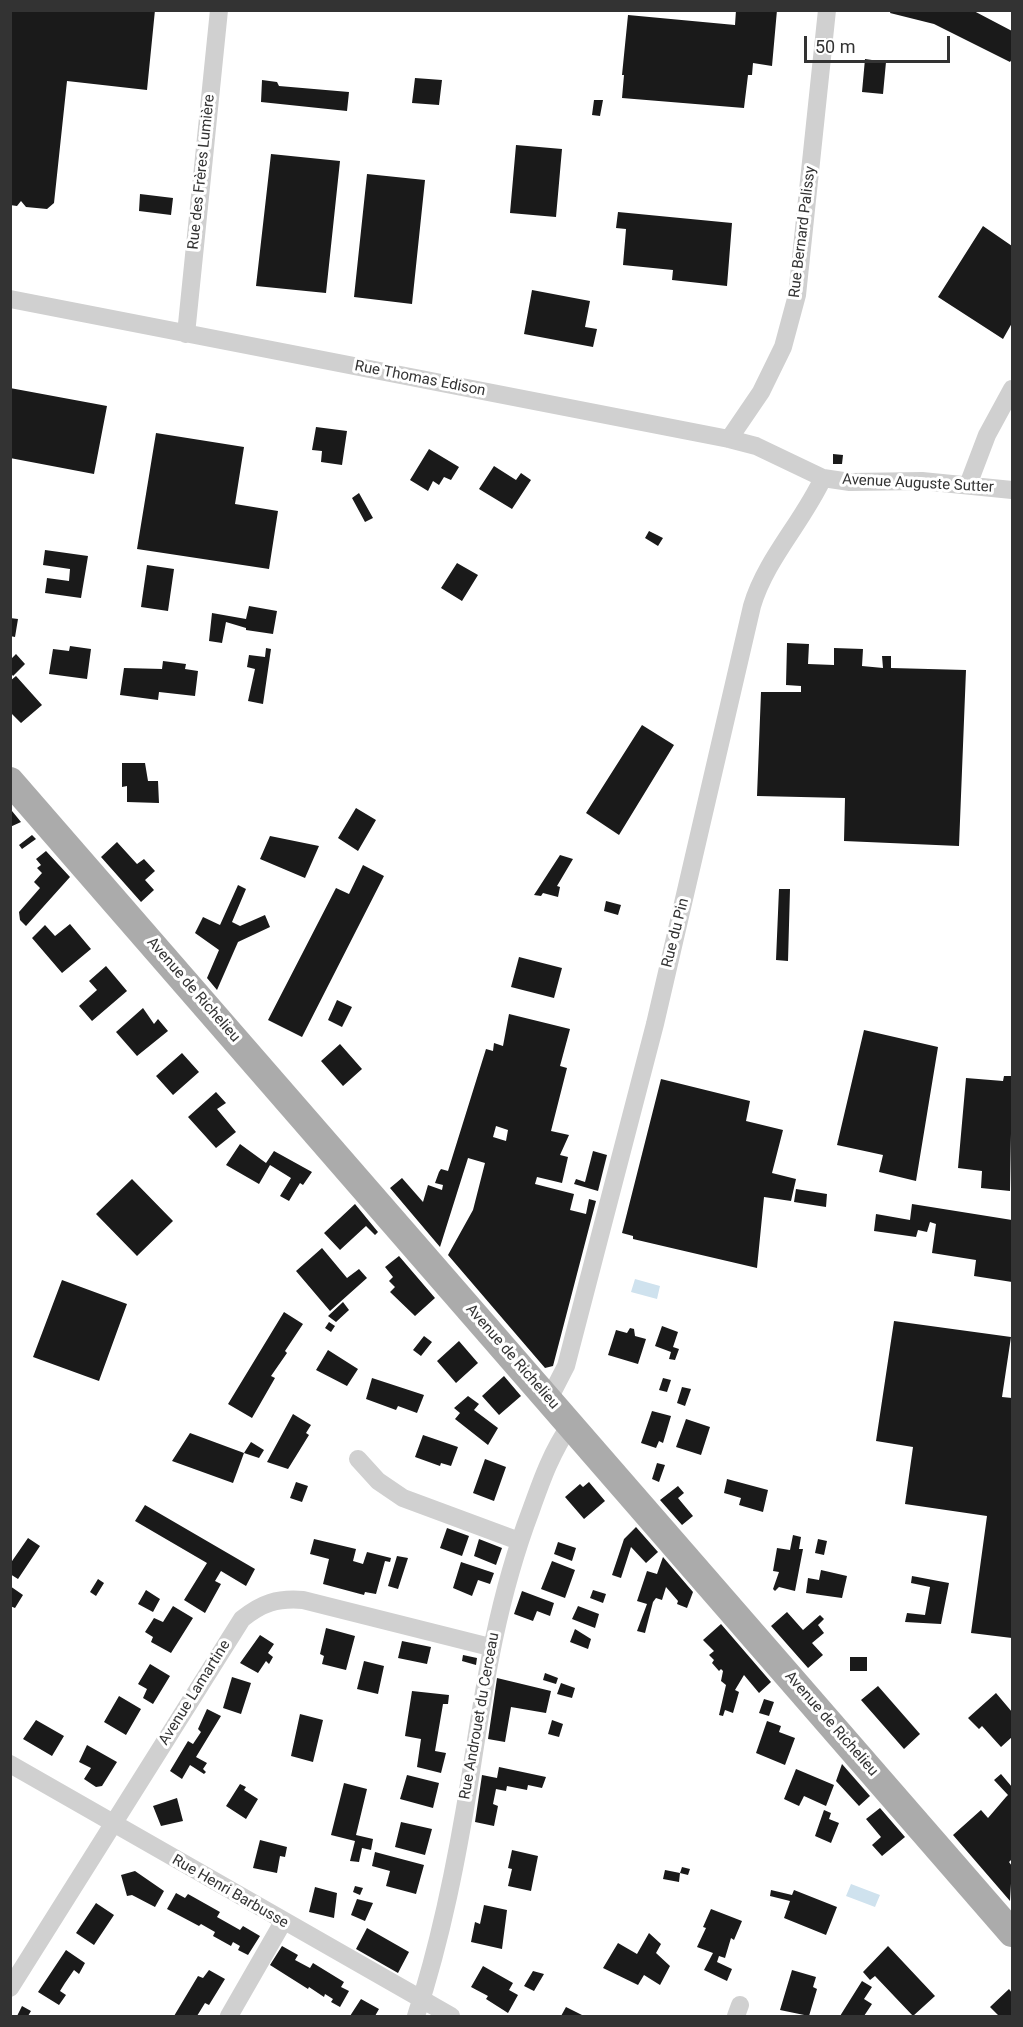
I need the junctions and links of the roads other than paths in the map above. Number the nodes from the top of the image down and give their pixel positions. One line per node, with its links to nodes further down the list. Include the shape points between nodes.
1 (219, 10): 4 (street, Rue des Frères Lumière)
2 (827, 10): 6 (street, Rue Bernard Palissy, via 797,295 783,347 761,392)
3 (10, 299): 4 (street, Rue Thomas Edison)
4 (186, 334): 6 (street, Rue Thomas Edison)
5 (1012, 389): 8 (street, via 987,435)
6 (729, 439): 7 (street, Rue Thomas Edison, via 756,446)
7 (823, 478): 8 (street, Avenue Auguste Sutter); 11 (street, Rue du Pin, via 811,504 758,585 655,1024 566,1366)
8 (968, 485): 9 (street, Avenue Auguste Sutter)
9 (1012, 490)
10 (10, 781): 11 (main road, Avenue de Richelieu)
11 (549, 1399): 12 (main road, Avenue de Richelieu)
12 (571, 1424): 14 (street, Rue Androuet du Cerceau, via 552,1454); 19 (main road, Avenue de Richelieu)
13 (358, 1459): 14 (street, via 378,1481 403,1498)
14 (519, 1540): 15 (street, Rue Androuet du Cerceau)
15 (490, 1647): 17 (street, Avenue Lamartine, via 303,1600 281,1598 259,1605 242,1619); 21 (street, Rue Androuet du Cerceau, via 461,1828)
16 (10, 1764): 17 (street, Rue Henri Barbusse)
17 (112, 1824): 18 (street, Rue Henri Barbusse); 20 (street, Avenue Lamartine)
18 (283, 1922): 21 (street, Rue Henri Barbusse); 22 (street)
19 (1012, 1933)
20 (10, 1988)
21 (419, 2008): 23 (street, Rue Henri Barbusse)
22 (229, 2016)
23 (451, 2016)

